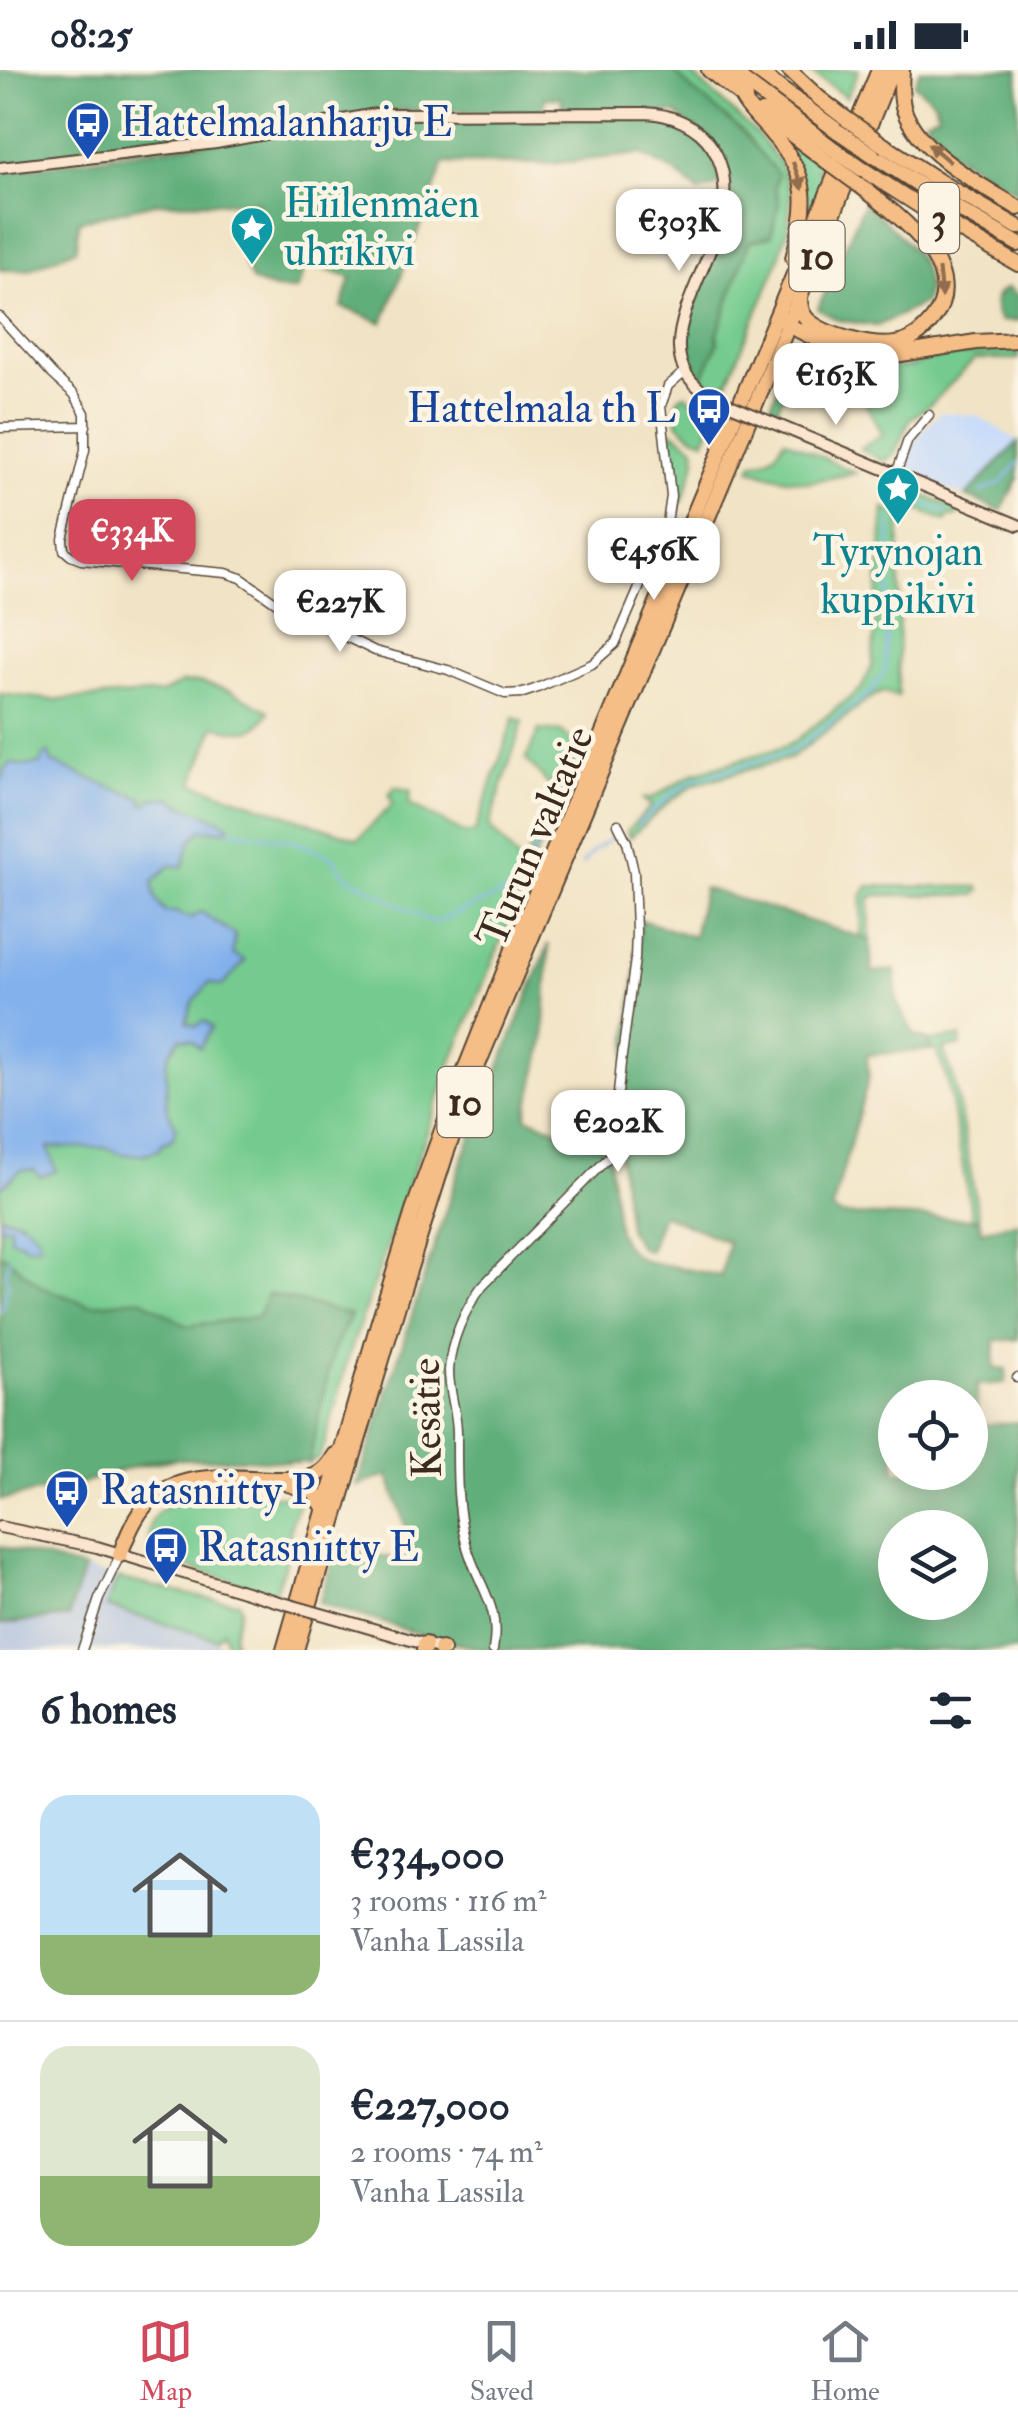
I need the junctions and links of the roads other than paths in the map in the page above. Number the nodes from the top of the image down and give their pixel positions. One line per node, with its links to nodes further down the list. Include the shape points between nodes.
1 (709, 70): 8 (highway)
2 (729, 70): 11 (highway, 3)
3 (755, 70): 9 (highway, 3)
4 (789, 70): 9 (highway)
5 (878, 70): 18 (highway, Turun valtatie / 10)
6 (892, 70): 18 (highway, Turun valtatie / 10)
7 (902, 70): 14 (highway, one-way to 7, via 916,132 903,107)
8 (741, 96): 11 (highway); 18 (highway, one-way to 18, via 787,152 802,182)
9 (842, 125): 10 (highway, 3, bridge)
10 (879, 151): 15 (highway); 16 (highway, 3, via 944,201)
11 (832, 156): 13 (highway, 3, bridge)
12 (0, 168): 25 (street, via 216,143 376,114 667,116 709,141 726,187 720,226 678,338)
13 (860, 177): 17 (highway, 3); 18 (highway, one-way to 18, via 938,263 938,312 910,340 884,345 812,324)
14 (1018, 208)
15 (1018, 227)
16 (1018, 244)
17 (1018, 264)
18 (794, 293): 19 (highway, Turun valtatie / 10); 21 (highway, Turun valtatie / 10)
19 (781, 305): 21 (highway); 32 (highway, Turun valtatie / 10, via 454,1096)
20 (0, 317): 27 (street, via 74,394)
21 (788, 325): 22 (highway); 24 (highway, Turun valtatie / 10)
22 (802, 333): 23 (highway, via 882,358); 24 (highway)
23 (1018, 340)
24 (774, 360): 37 (highway, Turun valtatie / 10, via 477,1067)
25 (685, 372): 27 (street, via 668,386 661,406 671,496 667,524 615,644 592,664 514,695 375,652 226,573 71,556 63,538); 29 (street, bridge, via 716,399)
26 (930, 415): 29 (street, via 908,440)
27 (86, 426): 28 (street)
28 (0, 428)
29 (896, 474): 30 (street)
30 (1018, 526)
31 (618, 824): 42 (street, Kesätie, via 634,872 636,931 612,1154 482,1286 451,1356 460,1518 496,1620)
32 (350, 1422): 33 (highway, via 322,1471 308,1478); 34 (highway, Turun valtatie / 10)
33 (263, 1478): 34 (highway, via 308,1488); 36 (highway, via 170,1487 145,1506)
34 (324, 1509): 40 (highway, Turun valtatie / 10)
35 (0, 1527): 36 (street)
36 (120, 1555): 38 (street, bridge); 39 (street)
37 (297, 1646)
38 (425, 1647): 41 (street)
39 (82, 1650)
40 (284, 1650)
41 (443, 1650)
42 (493, 1650)

